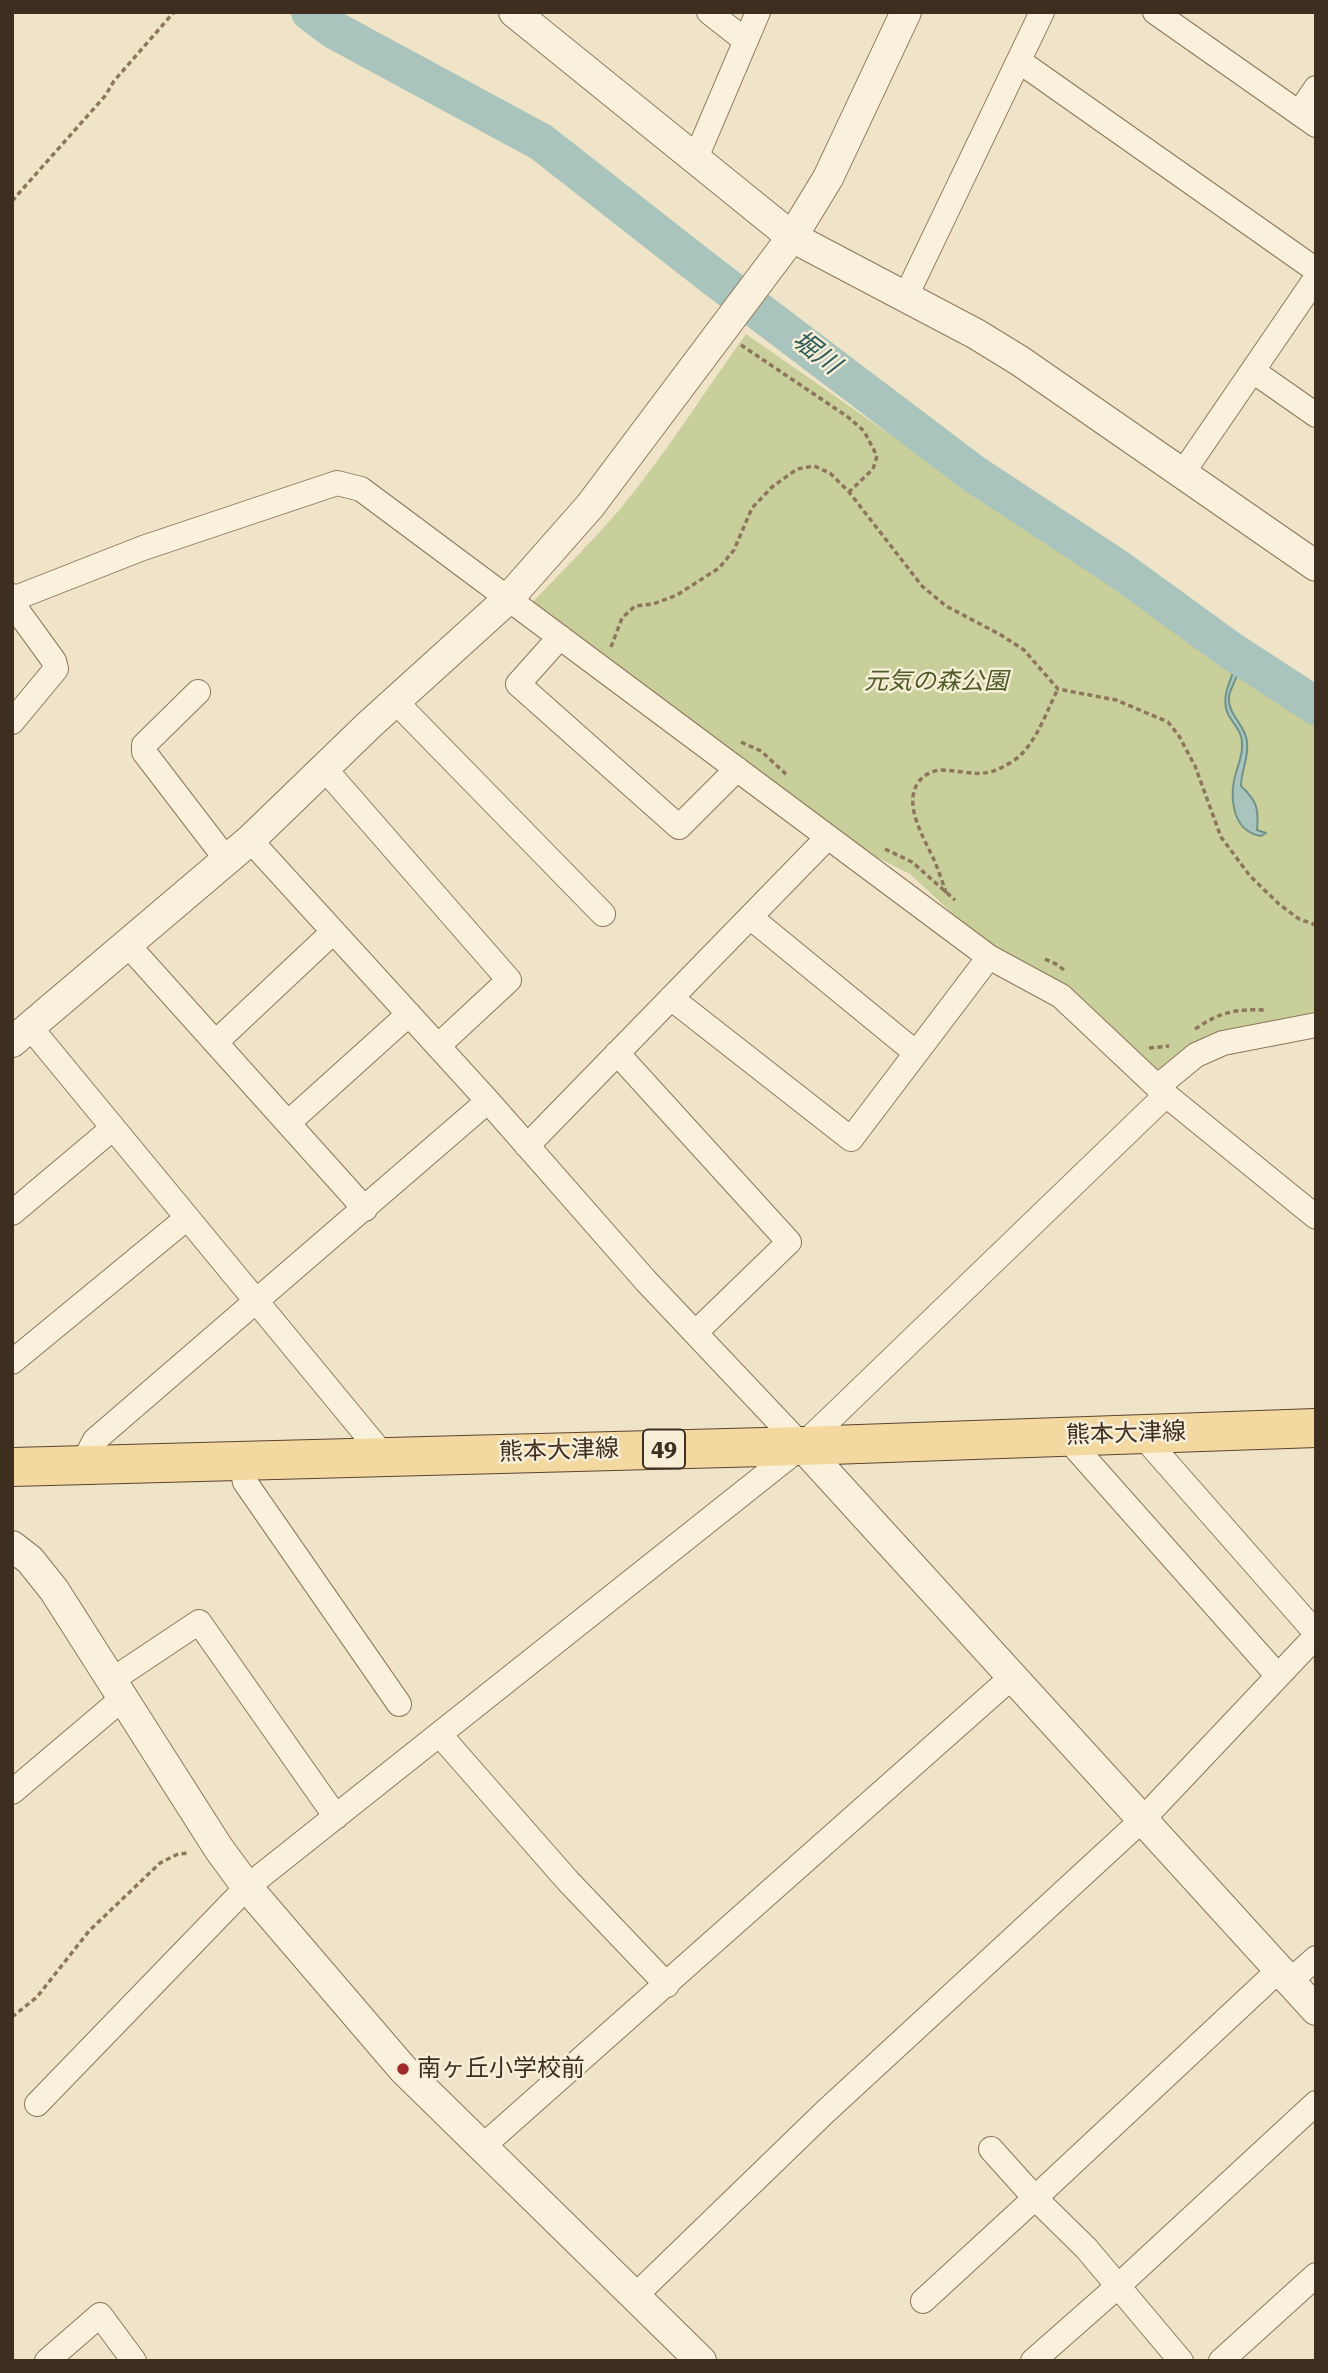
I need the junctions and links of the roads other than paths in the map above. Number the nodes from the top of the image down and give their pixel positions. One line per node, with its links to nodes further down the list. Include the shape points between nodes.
1 (514, 12): 11 (street)
2 (709, 12): 7 (street)
3 (758, 12): 7 (street)
4 (906, 12): 12 (street, via 828,178)
5 (1042, 12): 8 (street)
6 (1155, 12): 10 (street)
7 (746, 41): 11 (street)
8 (1019, 61): 13 (street); 15 (street)
9 (1316, 88): 10 (street)
10 (1307, 119)
11 (695, 160): 12 (street)
12 (792, 237): 15 (street); 21 (street, via 590,506)
13 (1316, 270)
14 (1316, 278): 16 (street)
15 (906, 296): 18 (street, via 1020,361)
16 (1253, 371): 17 (street); 18 (street)
17 (1316, 415)
18 (1182, 474): 19 (street)
19 (1316, 566)
20 (15, 597): 21 (street, via 337,483 361,488); 25 (street, via 18,610 55,669)
21 (508, 599): 22 (street); 24 (street)
22 (560, 637): 27 (street); 27 (street, via 518,684 679,827)
23 (198, 692): 30 (street, via 144,745 144,752)
24 (395, 701): 26 (street); 31 (street)
25 (12, 722)
26 (324, 768): 29 (street); 41 (street, via 509,980)
27 (737, 769): 28 (street)
28 (828, 837): 32 (street); 35 (street)
29 (250, 840): 30 (street); 33 (street)
30 (226, 859): 34 (street)
31 (603, 914)
32 (750, 917): 36 (street); 43 (street)
33 (333, 932): 37 (street); 40 (street)
34 (127, 944): 39 (street); 40 (street)
35 (989, 957): 43 (street); 44 (street, via 1061,996)
36 (671, 998): 42 (street); 43 (street, via 851,1139)
37 (409, 1014): 41 (street); 46 (street)
38 (1316, 1025): 44 (street, via 1223,1043 1196,1055)
39 (21, 1034): 47 (street)
40 (215, 1042): 46 (street)
41 (438, 1046): 45 (street)
42 (618, 1053): 48 (street); 54 (street, via 789,1242)
43 (916, 1053)
44 (1161, 1091): 51 (street); 59 (street)
45 (488, 1101): 48 (street); 49 (street)
46 (288, 1123): 49 (street)
47 (113, 1128): 50 (street); 52 (street)
48 (527, 1146): 54 (street)
49 (365, 1209): 53 (street)
50 (12, 1213)
51 (1316, 1217)
52 (187, 1218): 53 (street); 55 (street)
53 (257, 1302): 60 (street); 62 (street, via 95,1440)
54 (695, 1333): 59 (street)
55 (12, 1362)
56 (1316, 1428): 57 (main road, 熊本大津線 / 49)
57 (1141, 1434): 58 (main road, 熊本大津線 / 49); 65 (street)
58 (1065, 1436): 59 (main road, 熊本大津線 / 49); 67 (street)
59 (802, 1446): 60 (main road, 熊本大津線 / 49); 66 (street); 70 (street)
60 (384, 1456): 61 (main road, 熊本大津線 / 49)
61 (240, 1460): 62 (main road, 熊本大津線 / 49); 69 (street, via 244,1482)
62 (82, 1465): 63 (main road, 熊本大津線 / 49)
63 (12, 1467)
64 (12, 1546): 68 (street, via 54,1590)
65 (1316, 1634): 67 (street)
66 (1013, 1676): 73 (street); 77 (street)
67 (1278, 1676): 73 (street)
68 (117, 1689): 71 (street); 72 (street, via 199,1622); 74 (street)
69 (400, 1704)
70 (440, 1735): 72 (street); 77 (street)
71 (12, 1792)
72 (336, 1817): 74 (street)
73 (1143, 1819): 76 (street); 86 (street, via 834,2104)
74 (247, 1887): 80 (street); 81 (street, via 403,2069)
75 (1316, 1958): 76 (street)
76 (1284, 1976): 78 (street); 83 (street)
77 (667, 1985): 81 (street)
78 (1316, 2010)
79 (1316, 2103): 85 (street)
80 (37, 2104)
81 (482, 2147): 86 (street)
82 (991, 2149): 83 (street)
83 (1035, 2198): 85 (street, via 1086,2248); 87 (street)
84 (1316, 2275): 93 (street)
85 (1117, 2287): 91 (street); 92 (street)
86 (635, 2296): 90 (street)
87 (923, 2301)
88 (47, 2361): 89 (street, via 100,2315)
89 (134, 2361)
90 (701, 2361)
91 (1033, 2361)
92 (1181, 2361)
93 (1221, 2361)

